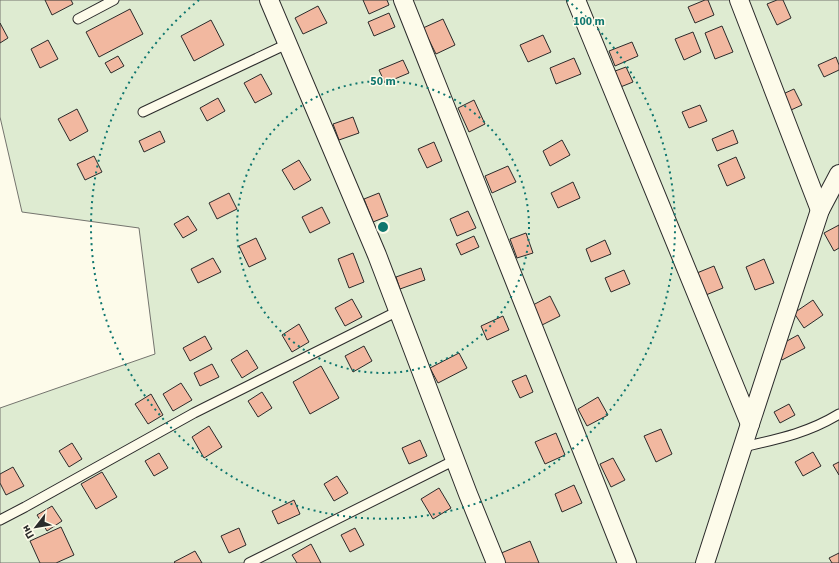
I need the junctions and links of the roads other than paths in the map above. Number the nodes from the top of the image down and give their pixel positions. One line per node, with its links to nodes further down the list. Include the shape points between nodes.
1 (114, 0): 6 (lane)
2 (269, 0): 7 (street)
3 (403, 0): 19 (street)
4 (576, 0): 13 (street)
5 (739, 0): 10 (street)
6 (78, 19)
7 (287, 44): 8 (lane); 11 (street)
8 (143, 112)
9 (839, 174): 10 (street)
10 (820, 210): 13 (street)
11 (398, 311): 15 (street); 16 (lane, via 194,413)
12 (839, 414): 14 (lane, via 791,436)
13 (750, 424): 14 (street)
14 (743, 447): 20 (street)
15 (455, 460): 17 (lane); 18 (street)
16 (0, 520)
17 (249, 563)
18 (496, 563)
19 (627, 563)
20 (705, 563)

